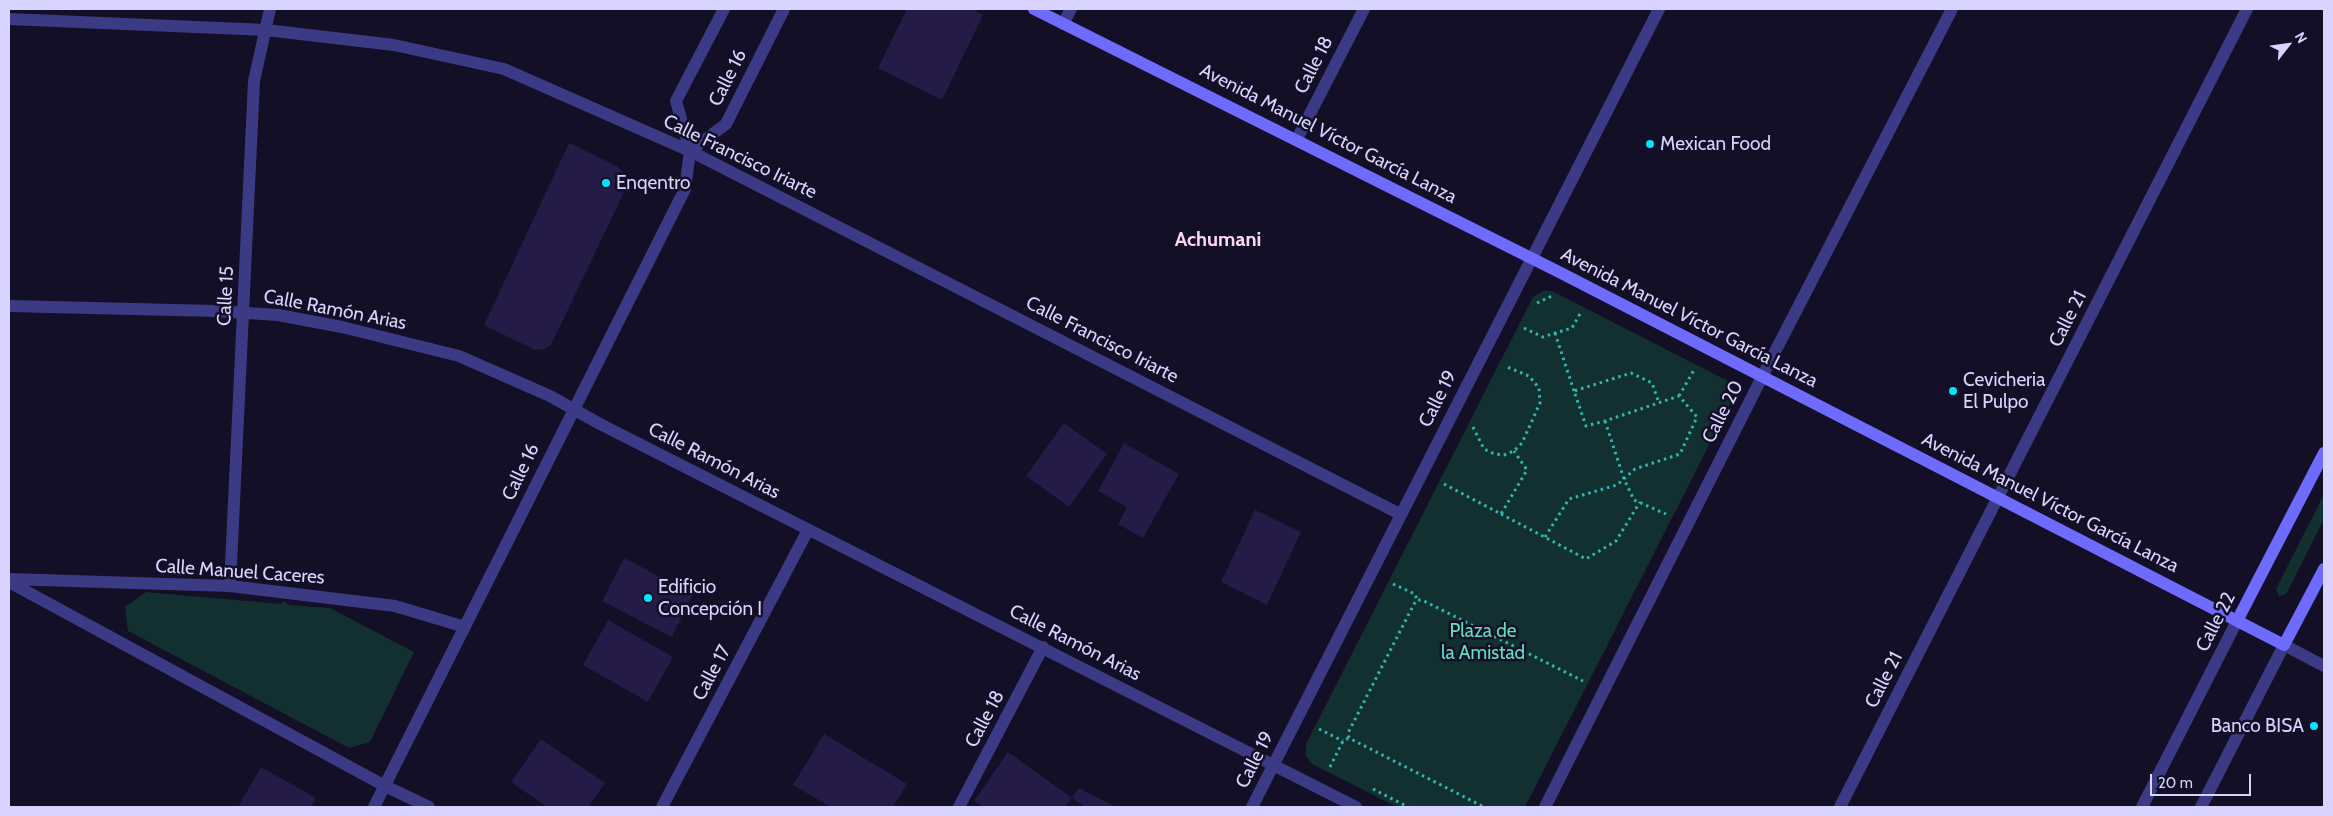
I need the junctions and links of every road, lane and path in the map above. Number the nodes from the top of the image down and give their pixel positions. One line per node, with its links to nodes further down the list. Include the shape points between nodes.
1 (270, 9): 12 (street, Calle 15)
2 (724, 9): 14 (street, Calle 16, via 676,101)
3 (784, 9): 14 (street, Calle 16, via 726,124)
4 (1034, 9): 11 (main road, Avenida Manuel Víctor García Lanza)
5 (1071, 9): 11 (street)
6 (1364, 9): 13 (street, Calle 18)
7 (1659, 9): 15 (street, Calle 19)
8 (1952, 9): 31 (street, Calle 20)
9 (2247, 9): 46 (street, Calle 21)
10 (9, 19): 12 (street, Calle Francisco Iriarte)
11 (1064, 24): 13 (main road, Avenida Manuel Víctor García Lanza)
12 (266, 30): 14 (street, Calle Francisco Iriarte, via 394,45 504,69); 21 (street, Calle 15, via 254,81)
13 (1297, 139): 15 (main road, Avenida Manuel Víctor García Lanza)
14 (690, 151): 35 (street, Calle 16, via 685,189); 48 (street, Calle Francisco Iriarte)
15 (1530, 258): 31 (main road, Avenida Manuel Víctor García Lanza); 48 (street, Calle 19)
16 (1559, 300): 19 (path, via 1552,296 1538,302)
17 (9, 306): 21 (street, Calle Ramón Arias)
18 (1574, 308): 20 (path)
19 (1533, 310)
20 (1581, 312): 22 (path); 25 (path, via 1572,328)
21 (244, 313): 35 (street, Calle Ramón Arias, via 342,326 459,356); 56 (street, Calle 15)
22 (1590, 316)
23 (1529, 319): 24 (path)
24 (1524, 328): 25 (path, via 1543,337); 26 (path)
25 (1556, 333): 32 (path)
26 (1520, 335)
27 (1509, 358): 28 (path)
28 (1505, 366): 30 (path); 40 (path, via 1529,376 1539,388 1540,403 1522,443)
29 (1685, 366): 33 (path, via 1694,370)
30 (1500, 374)
31 (1762, 377): 46 (main road, Avenida Manuel Víctor García Lanza); 85 (street, Calle 20)
32 (1574, 391): 34 (path, via 1631,373 1652,383); 37 (path, via 1586,426)
33 (1679, 396): 34 (path); 43 (path, via 1698,417 1680,454 1635,469)
34 (1659, 403): 37 (path)
35 (573, 409): 51 (street, Calle Ramón Arias); 61 (street, Calle 16)
36 (1478, 419): 38 (path)
37 (1605, 421): 43 (path)
38 (1473, 428): 39 (path); 40 (path, via 1484,448 1504,455)
39 (1469, 436)
40 (1514, 451): 49 (path, via 1527,470)
41 (2324, 453): 60 (main road, Calle 22)
42 (1448, 476): 44 (path)
43 (1624, 478): 47 (path, via 1634,500); 52 (path, via 1617,485 1570,499)
44 (1444, 484): 45 (path); 49 (path)
45 (1440, 492)
46 (1998, 498): 60 (main road, Avenida Manuel Víctor García Lanza); 86 (street, Calle 21)
47 (1640, 502): 50 (path); 52 (path, via 1616,541 1586,559)
48 (1400, 514): 73 (street, Calle 19)
49 (1501, 514): 52 (path)
50 (1667, 514)
51 (808, 530): 63 (street, Calle Ramón Arias); 80 (street, Calle 17)
52 (1545, 537)
53 (2324, 569): 62 (main road)
54 (1397, 576): 58 (path)
55 (9, 581): 56 (street, Calle Manuel Caceres); 76 (street)
56 (230, 586): 61 (street, Calle Manuel Caceres, via 395,606)
57 (1397, 586): 59 (path, via 1415,594)
58 (1388, 592)
59 (1417, 600): 65 (path); 69 (path, via 1348,733)
60 (2238, 619): 62 (main road, Avenida Manuel Víctor García Lanza); 87 (street, Calle 22)
61 (464, 627): 76 (street, Calle 16)
62 (2284, 645): 64 (street, Avenida Manuel Víctor García Lanza); 88 (street)
63 (1043, 647): 73 (street, Calle Ramón Arias); 81 (street, Calle 18)
64 (2324, 666)
65 (1583, 681)
66 (1323, 720): 67 (path)
67 (1318, 729): 68 (path); 70 (path)
68 (1314, 738)
69 (1349, 738): 70 (path); 77 (path)
70 (1343, 741): 71 (path)
71 (1332, 762)
72 (1323, 763): 74 (path)
73 (1273, 765): 82 (street, Calle 19); 83 (street, Calle Ramón Arias)
74 (1338, 772)
75 (1365, 785): 84 (path)
76 (385, 786): 78 (street, Calle 16); 79 (street)
77 (1482, 806)
78 (374, 807)
79 (429, 807)
80 (662, 807)
81 (959, 807)
82 (1252, 807)
83 (1356, 807)
84 (1408, 807)
85 (1544, 807)
86 (1840, 807)
87 (2142, 807)
88 (2200, 807)

